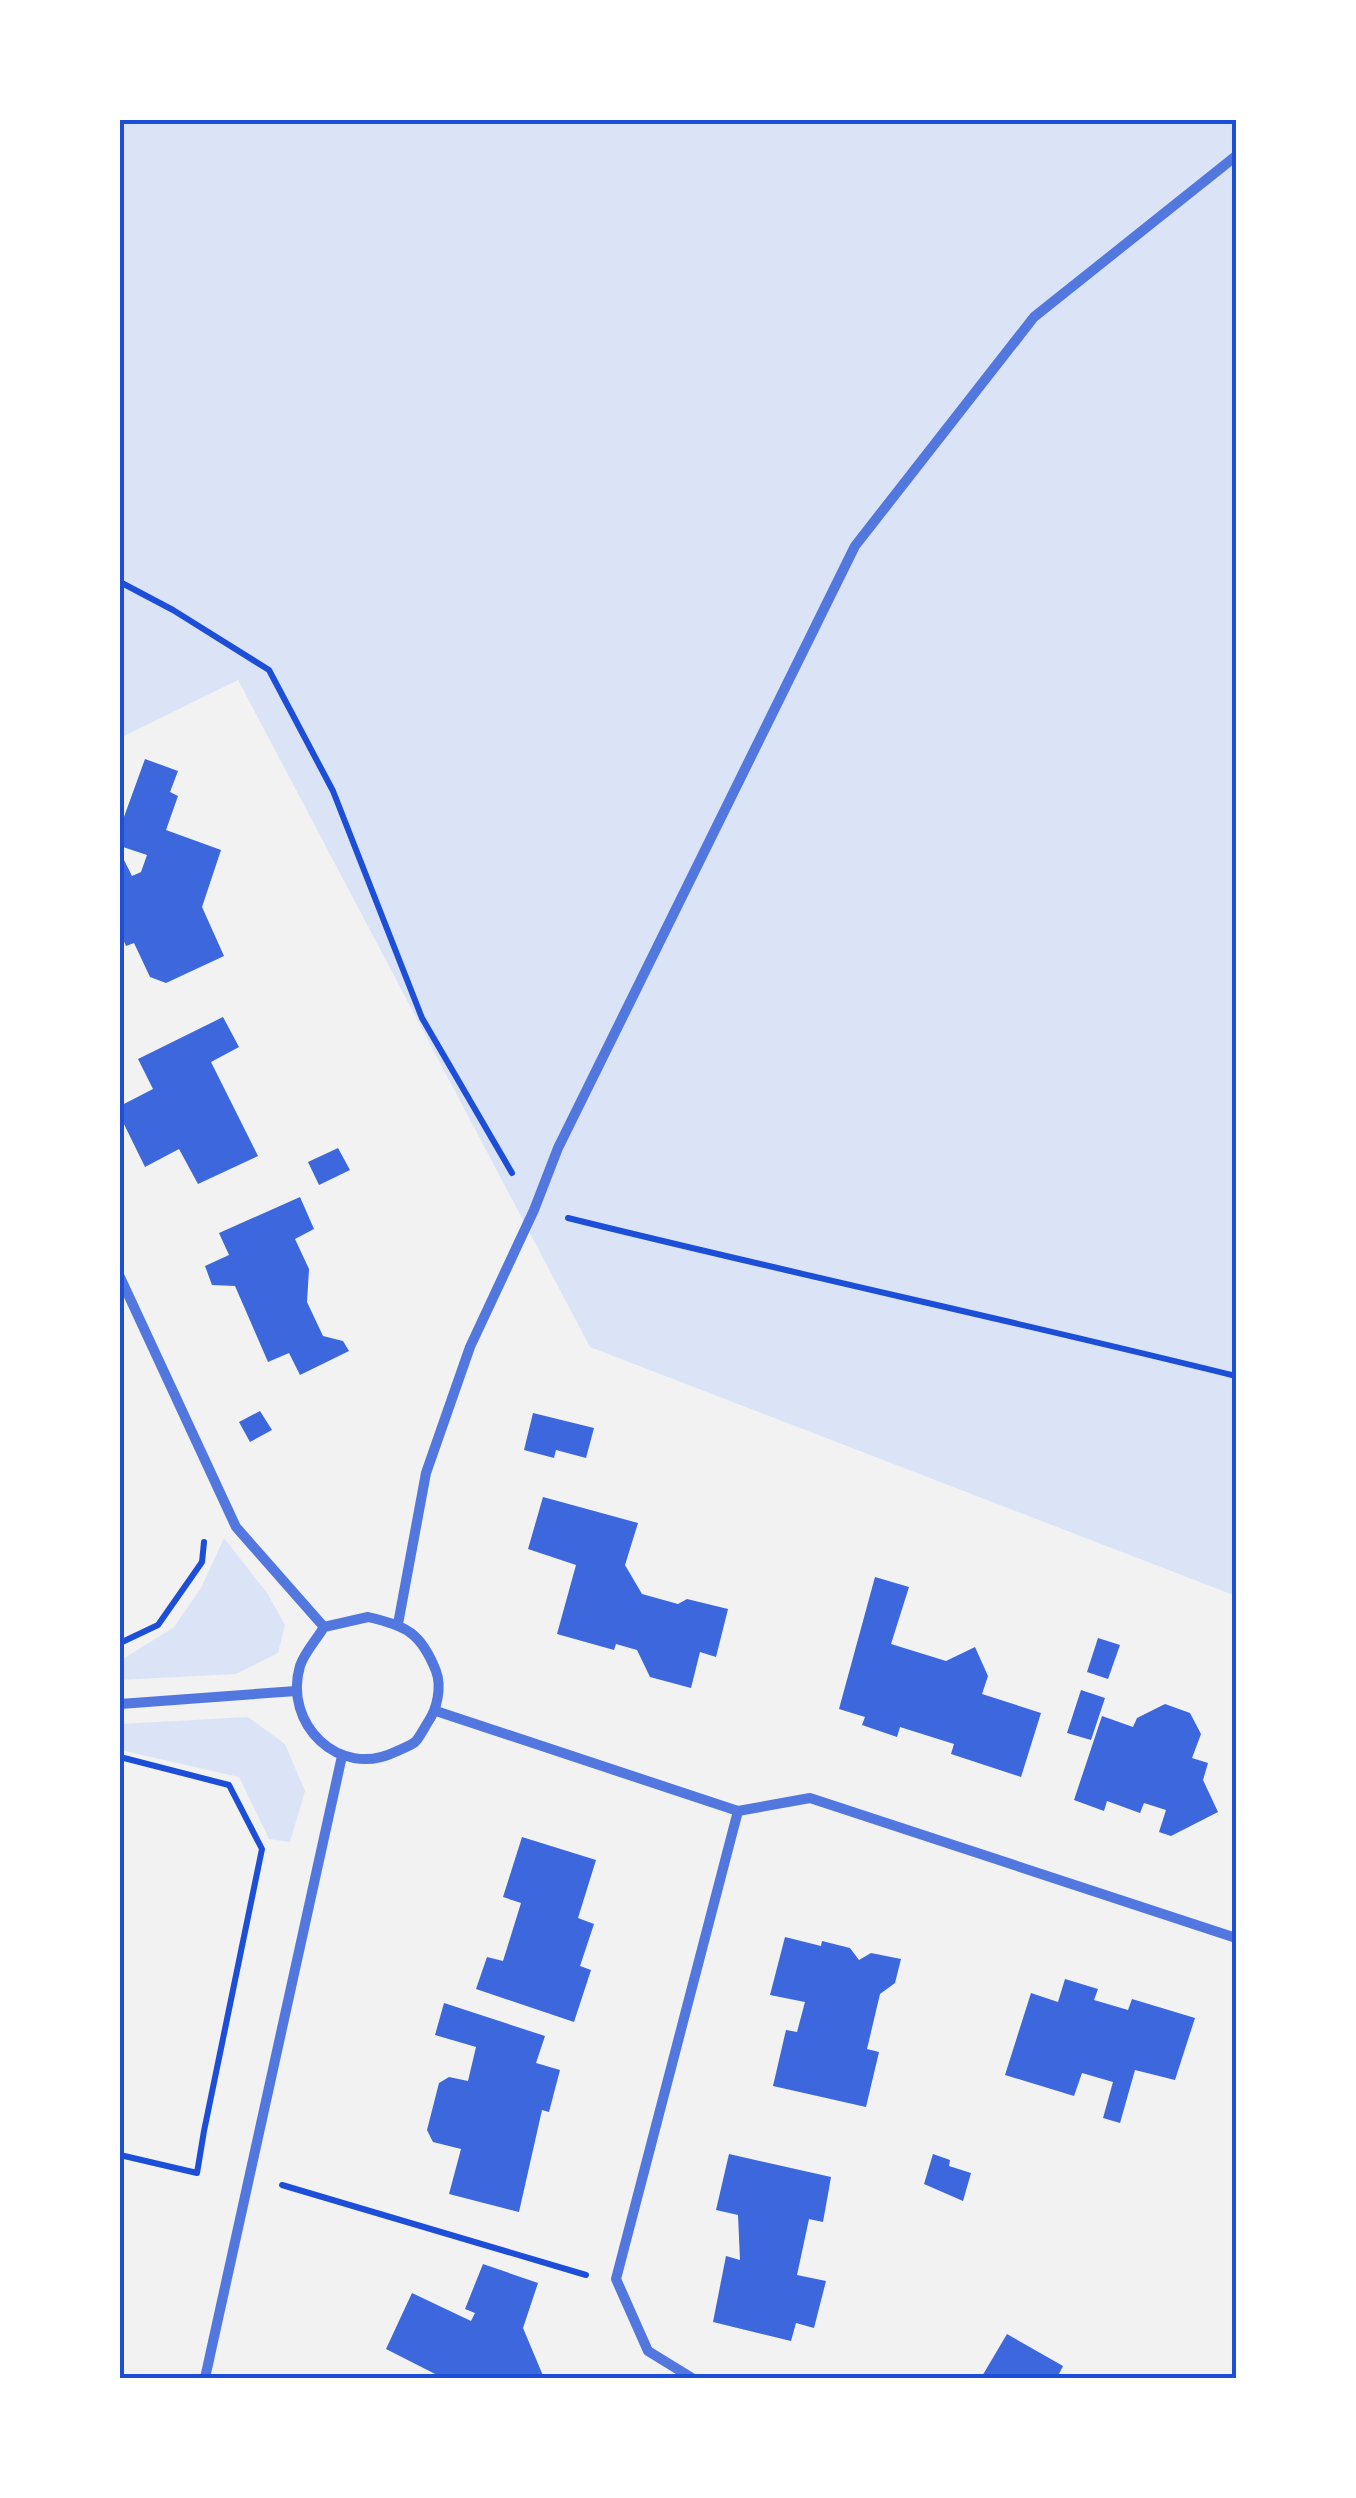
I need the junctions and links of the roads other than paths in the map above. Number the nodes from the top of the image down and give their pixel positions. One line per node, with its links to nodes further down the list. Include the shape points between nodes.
1 (1236, 156): 3 (street, via 1034,317 855,546 558,1148 470,1347 426,1473)
2 (120, 1277): 4 (street, via 236,1526)
3 (398, 1624): 4 (street, via 368,1617); 7 (street, via 425,1645 438,1677)
4 (324, 1627): 5 (street, via 300,1664)
5 (296, 1692): 6 (street); 8 (street, via 302,1718 318,1741)
6 (120, 1704)
7 (436, 1712): 8 (street, via 414,1743 380,1759); 9 (street)
8 (342, 1756): 11 (street)
9 (738, 1811): 10 (street, via 810,1798); 12 (street, via 616,2280 648,2352)
10 (1236, 1938)
11 (205, 2378)
12 (692, 2378)

